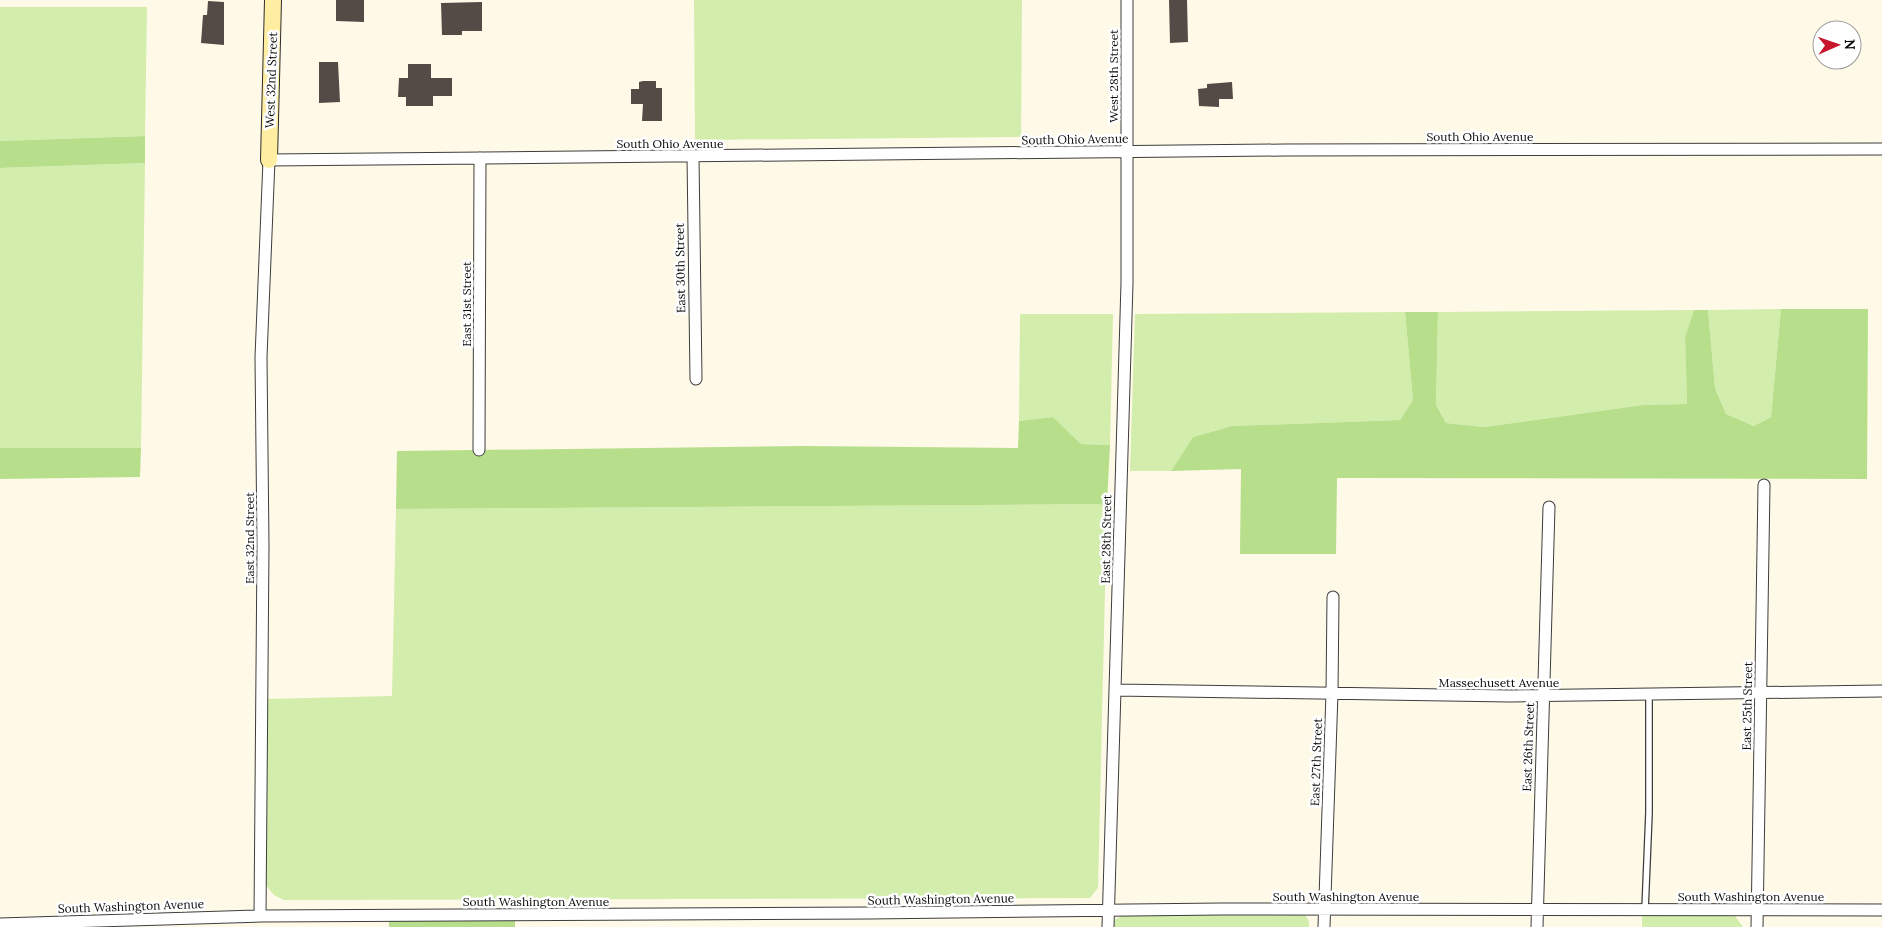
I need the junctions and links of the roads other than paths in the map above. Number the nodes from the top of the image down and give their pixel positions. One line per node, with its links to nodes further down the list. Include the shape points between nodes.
1 (273, 0): 7 (street, West 32nd Street)
2 (1127, 0): 4 (street, West 28th Street)
3 (1882, 149): 4 (street, South Ohio Avenue)
4 (1127, 152): 5 (street, South Ohio Avenue); 13 (street, East 28th Street, via 1127,283)
5 (692, 156): 6 (street, South Ohio Avenue); 8 (street, East 30th Street)
6 (480, 158): 7 (street, South Ohio Avenue); 9 (street, East 31st Street)
7 (269, 160): 25 (street, East 32nd Street, via 261,357)
8 (696, 379)
9 (479, 450)
10 (1764, 485): 15 (street, East 25th Street)
11 (1549, 507): 18 (street, East 26th Street)
12 (1333, 597): 16 (street, East 27th Street)
13 (1116, 690): 16 (street, Massechusett Avenue); 20 (street, East 28th Street)
14 (1882, 691): 15 (street, Massechusett Avenue)
15 (1761, 693): 17 (street, Massechusett Avenue); 23 (street, East 25th Street)
16 (1332, 694): 18 (street, Massechusett Avenue); 19 (street, East 27th Street)
17 (1649, 694): 18 (street, Massechusett Avenue); 22 (lane, via 1650,813)
18 (1543, 696): 21 (street, East 26th Street)
19 (1324, 909): 20 (street, South Washington Avenue); 21 (street, South Washington Avenue); 28 (street, East 27th Street)
20 (1109, 910): 25 (street, South Washington Avenue); 27 (street, East 28th Street)
21 (1537, 910): 22 (street, South Washington Avenue); 29 (street, East 26th Street)
22 (1645, 910): 23 (street, South Washington Avenue)
23 (1757, 910): 24 (street, South Washington Avenue); 30 (street, East 25th Street)
24 (1882, 910)
25 (260, 916): 26 (street, South Washington Avenue)
26 (0, 924)
27 (1108, 927)
28 (1324, 927)
29 (1537, 927)
30 (1757, 927)

